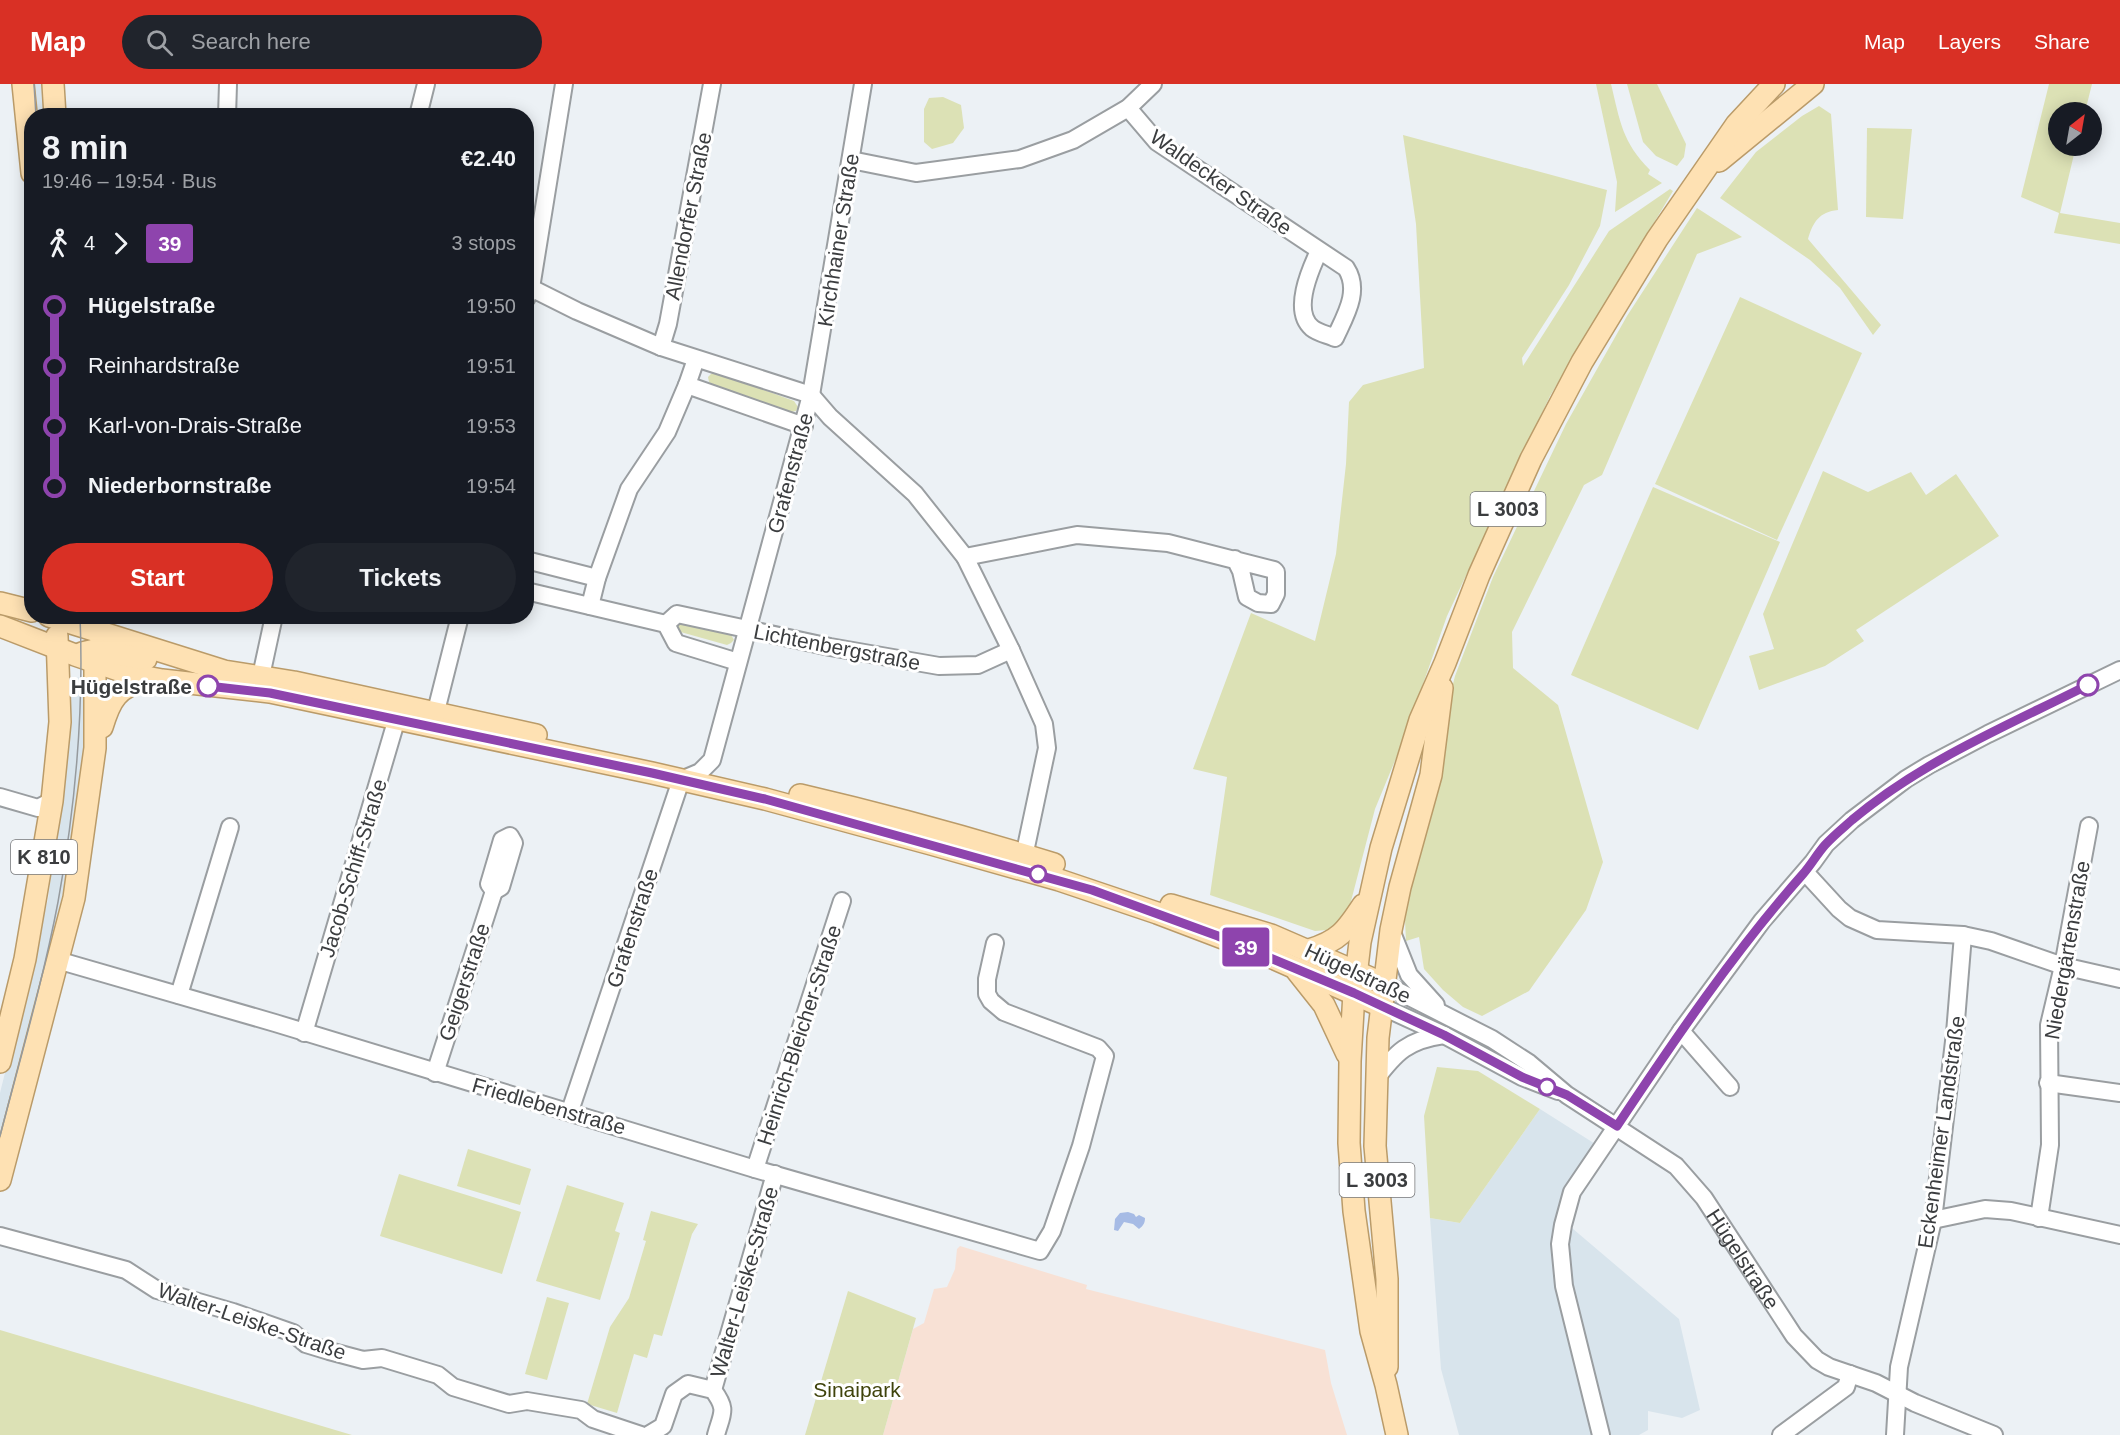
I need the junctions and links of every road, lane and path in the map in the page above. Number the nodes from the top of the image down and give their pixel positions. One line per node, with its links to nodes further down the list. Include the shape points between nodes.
1 (23, 84): 11 (main road)
2 (53, 84): 12 (main road)
3 (228, 84): 13 (street)
4 (426, 84): 14 (street)
5 (564, 84): 19 (street)
6 (712, 84): 21 (street, Allendorfer Straße)
7 (863, 84): 16 (street, Kirchhainer Straße)
8 (1153, 84): 15 (street)
9 (1774, 84): 17 (main road, L 3003, via 1736,125)
10 (1813, 84): 17 (main road, L 3003)
11 (25, 108)
12 (54, 108)
13 (227, 108)
14 (420, 108)
15 (1128, 108): 16 (street, via 1072,140 1020,159 916,173); 18 (street, Waldecker Straße, via 1157,142)
16 (851, 160): 24 (street, Kirchhainer Straße)
17 (1704, 172): 46 (main road, L 3003, via 1631,280 1582,362 1531,459 1483,565)
18 (1319, 251): 18 (street, Waldecker Straße, via 1306,280 1303,312 1312,328 1335,338 1351,301 1352,276)
19 (534, 264)
20 (534, 296): 21 (street)
21 (661, 347): 22 (street)
22 (696, 359): 23 (street); 24 (street)
23 (687, 386): 25 (street); 29 (street, via 667,432 629,489)
24 (811, 395): 25 (street, Grafenstraße); 26 (street, via 915,494)
25 (804, 426): 41 (street, Grafenstraße)
26 (965, 557): 27 (street, via 1077,535 1168,543); 43 (street)
27 (1235, 559)
28 (534, 562): 29 (street)
29 (597, 578): 32 (street)
30 (534, 593): 32 (street, Lichtenbergstraße)
31 (0, 603): 33 (main road)
32 (590, 606): 39 (street, Lichtenbergstraße)
33 (24, 609)
34 (52, 624): 40 (main road, Hügelstraße, via 43,629)
35 (61, 624): 44 (main road, K 810)
36 (67, 624): 42 (main road, Hügelstraße)
37 (272, 624): 48 (street)
38 (458, 624): 50 (street)
39 (666, 624): 41 (street, Lichtenbergstraße, via 677,614); 45 (street, Lichtenbergstraße, via 676,643)
40 (0, 625): 44 (main road, Hügelstraße)
41 (748, 630): 43 (street, Lichtenbergstraße, via 939,666 978,664); 45 (street, Grafenstraße)
42 (94, 640): 44 (main road, Hügelstraße); 48 (main road, Hügelstraße); 49 (main road, Hügelstraße); 52 (main road, K 810)
43 (1011, 650): 58 (street, via 1044,724 1047,743)
44 (66, 652): 55 (main road, K 810, via 59,670 60,739)
45 (738, 662): 53 (street, Grafenstraße)
46 (1445, 663): 62 (main road, L 3003, via 1418,729); 64 (main road, L 3003, via 1431,776)
47 (2120, 670): 60 (street, via 1906,779 1851,820)
48 (261, 676): 51 (main road, Hügelstraße)
49 (147, 678): 51 (main road, Hügelstraße); 52 (main road, via 115,696)
50 (436, 711): 51 (main road, Hügelstraße); 53 (main road, Hügelstraße)
51 (399, 712): 53 (main road, Hügelstraße); 79 (street, Jacob-Schiff-Straße)
52 (95, 748): 68 (main road, K 810, via 74,898)
53 (704, 775): 58 (main road, Hügelstraße, via 872,812); 59 (main road, Hügelstraße, via 765,799); 89 (street, Grafenstraße)
54 (0, 797): 55 (street, via 38,808)
55 (52, 801): 82 (main road, K 810, via 25,959)
56 (2089, 825): 69 (street, Niedergärtenstraße)
57 (230, 827): 75 (street)
58 (1022, 855): 59 (main road); 67 (main road, Hügelstraße, via 1243,925)
59 (979, 858): 70 (main road, Hügelstraße, via 1157,913)
60 (1805, 872): 65 (street, via 1850,918 1877,930); 78 (street, via 1762,921)
61 (494, 891): 83 (street, Geigerstraße)
62 (1369, 897): 67 (main road, via 1341,936); 71 (main road, L 3003)
63 (842, 900): 91 (street, Heinrich-Bleicher-Straße)
64 (1391, 930): 73 (main road, L 3003); 77 (street, via 1409,975)
65 (1963, 934): 69 (street); 95 (street, Eckenheimer Landstraße)
66 (995, 943): 92 (street, Friedlebenstraße, via 987,979 991,1002 1004,1012 1098,1048 1105,1056 1081,1146 1052,1232 1040,1251)
67 (1308, 950): 71 (main road, Hügelstraße)
68 (57, 960): 75 (street, Friedlebenstraße); 93 (main road, K 810)
69 (2062, 966): 72 (street); 85 (street, Niedergärtenstraße, via 2049,1025)
70 (1295, 968): 74 (main road, Hügelstraße); 81 (main road, via 1324,1005)
71 (1356, 971): 73 (main road, Hügelstraße); 74 (main road, L 3003)
72 (2120, 979)
73 (1384, 984): 76 (main road, L 3003); 77 (street, Hügelstraße)
74 (1354, 993): 76 (main road, Hügelstraße); 81 (main road, L 3003)
75 (179, 995): 79 (street, Friedlebenstraße)
76 (1381, 1006): 80 (street, Hügelstraße); 84 (main road, L 3003)
77 (1445, 1014): 88 (street, Hügelstraße, via 1523,1059)
78 (1681, 1030): 86 (street); 90 (street)
79 (304, 1032): 83 (street, Friedlebenstraße)
80 (1444, 1035): 84 (street, via 1401,1049); 88 (street, Hügelstraße, via 1522,1077)
81 (1350, 1061): 99 (main road, L 3003, via 1349,1143 1354,1211 1371,1331)
82 (0, 1062)
83 (435, 1073): 89 (street, Friedlebenstraße)
84 (1375, 1080): 99 (main road, L 3003, via 1377,1178 1387,1279)
85 (2048, 1083): 87 (street); 94 (street, Niedergärtenstraße, via 2050,1145)
86 (1730, 1087)
87 (2120, 1093)
88 (1567, 1095): 90 (street, Hügelstraße)
89 (570, 1111): 91 (street, Friedlebenstraße)
90 (1617, 1126): 98 (street, Hügelstraße, via 1683,1173 1704,1198 1800,1344 1817,1360); 107 (street, via 1572,1192 1560,1244 1564,1286)
91 (755, 1169): 92 (street, Friedlebenstraße)
92 (775, 1174): 100 (street, Walter-Leiske-Straße)
93 (0, 1180)
94 (2039, 1218): 95 (street, via 1985,1209); 96 (street)
95 (1933, 1220): 101 (street, Eckenheimer Landstraße)
96 (2120, 1235)
97 (0, 1236): 103 (street, Walter-Leiske-Straße, via 126,1270 158,1290 293,1333 306,1344 363,1360 379,1358 415,1368 438,1375 453,1387 509,1404 527,1401 581,1410 593,1419)
98 (1850, 1374): 101 (street, Hügelstraße); 108 (street, via 1846,1387)
99 (1386, 1385): 106 (main road, L 3003)
100 (713, 1390): 102 (street, Walter-Leiske-Straße, via 688,1384 674,1394); 105 (street, Walter-Leiske-Straße, via 723,1409)
101 (1896, 1392): 109 (street, Eckenheimer Landstraße); 110 (street, Hügelstraße)
102 (665, 1430): 104 (street, Walter-Leiske-Straße)
103 (641, 1435)
104 (648, 1435)
105 (716, 1435)
106 (1397, 1435)
107 (1601, 1435)
108 (1781, 1435)
109 (1895, 1435)
110 (1994, 1435)

